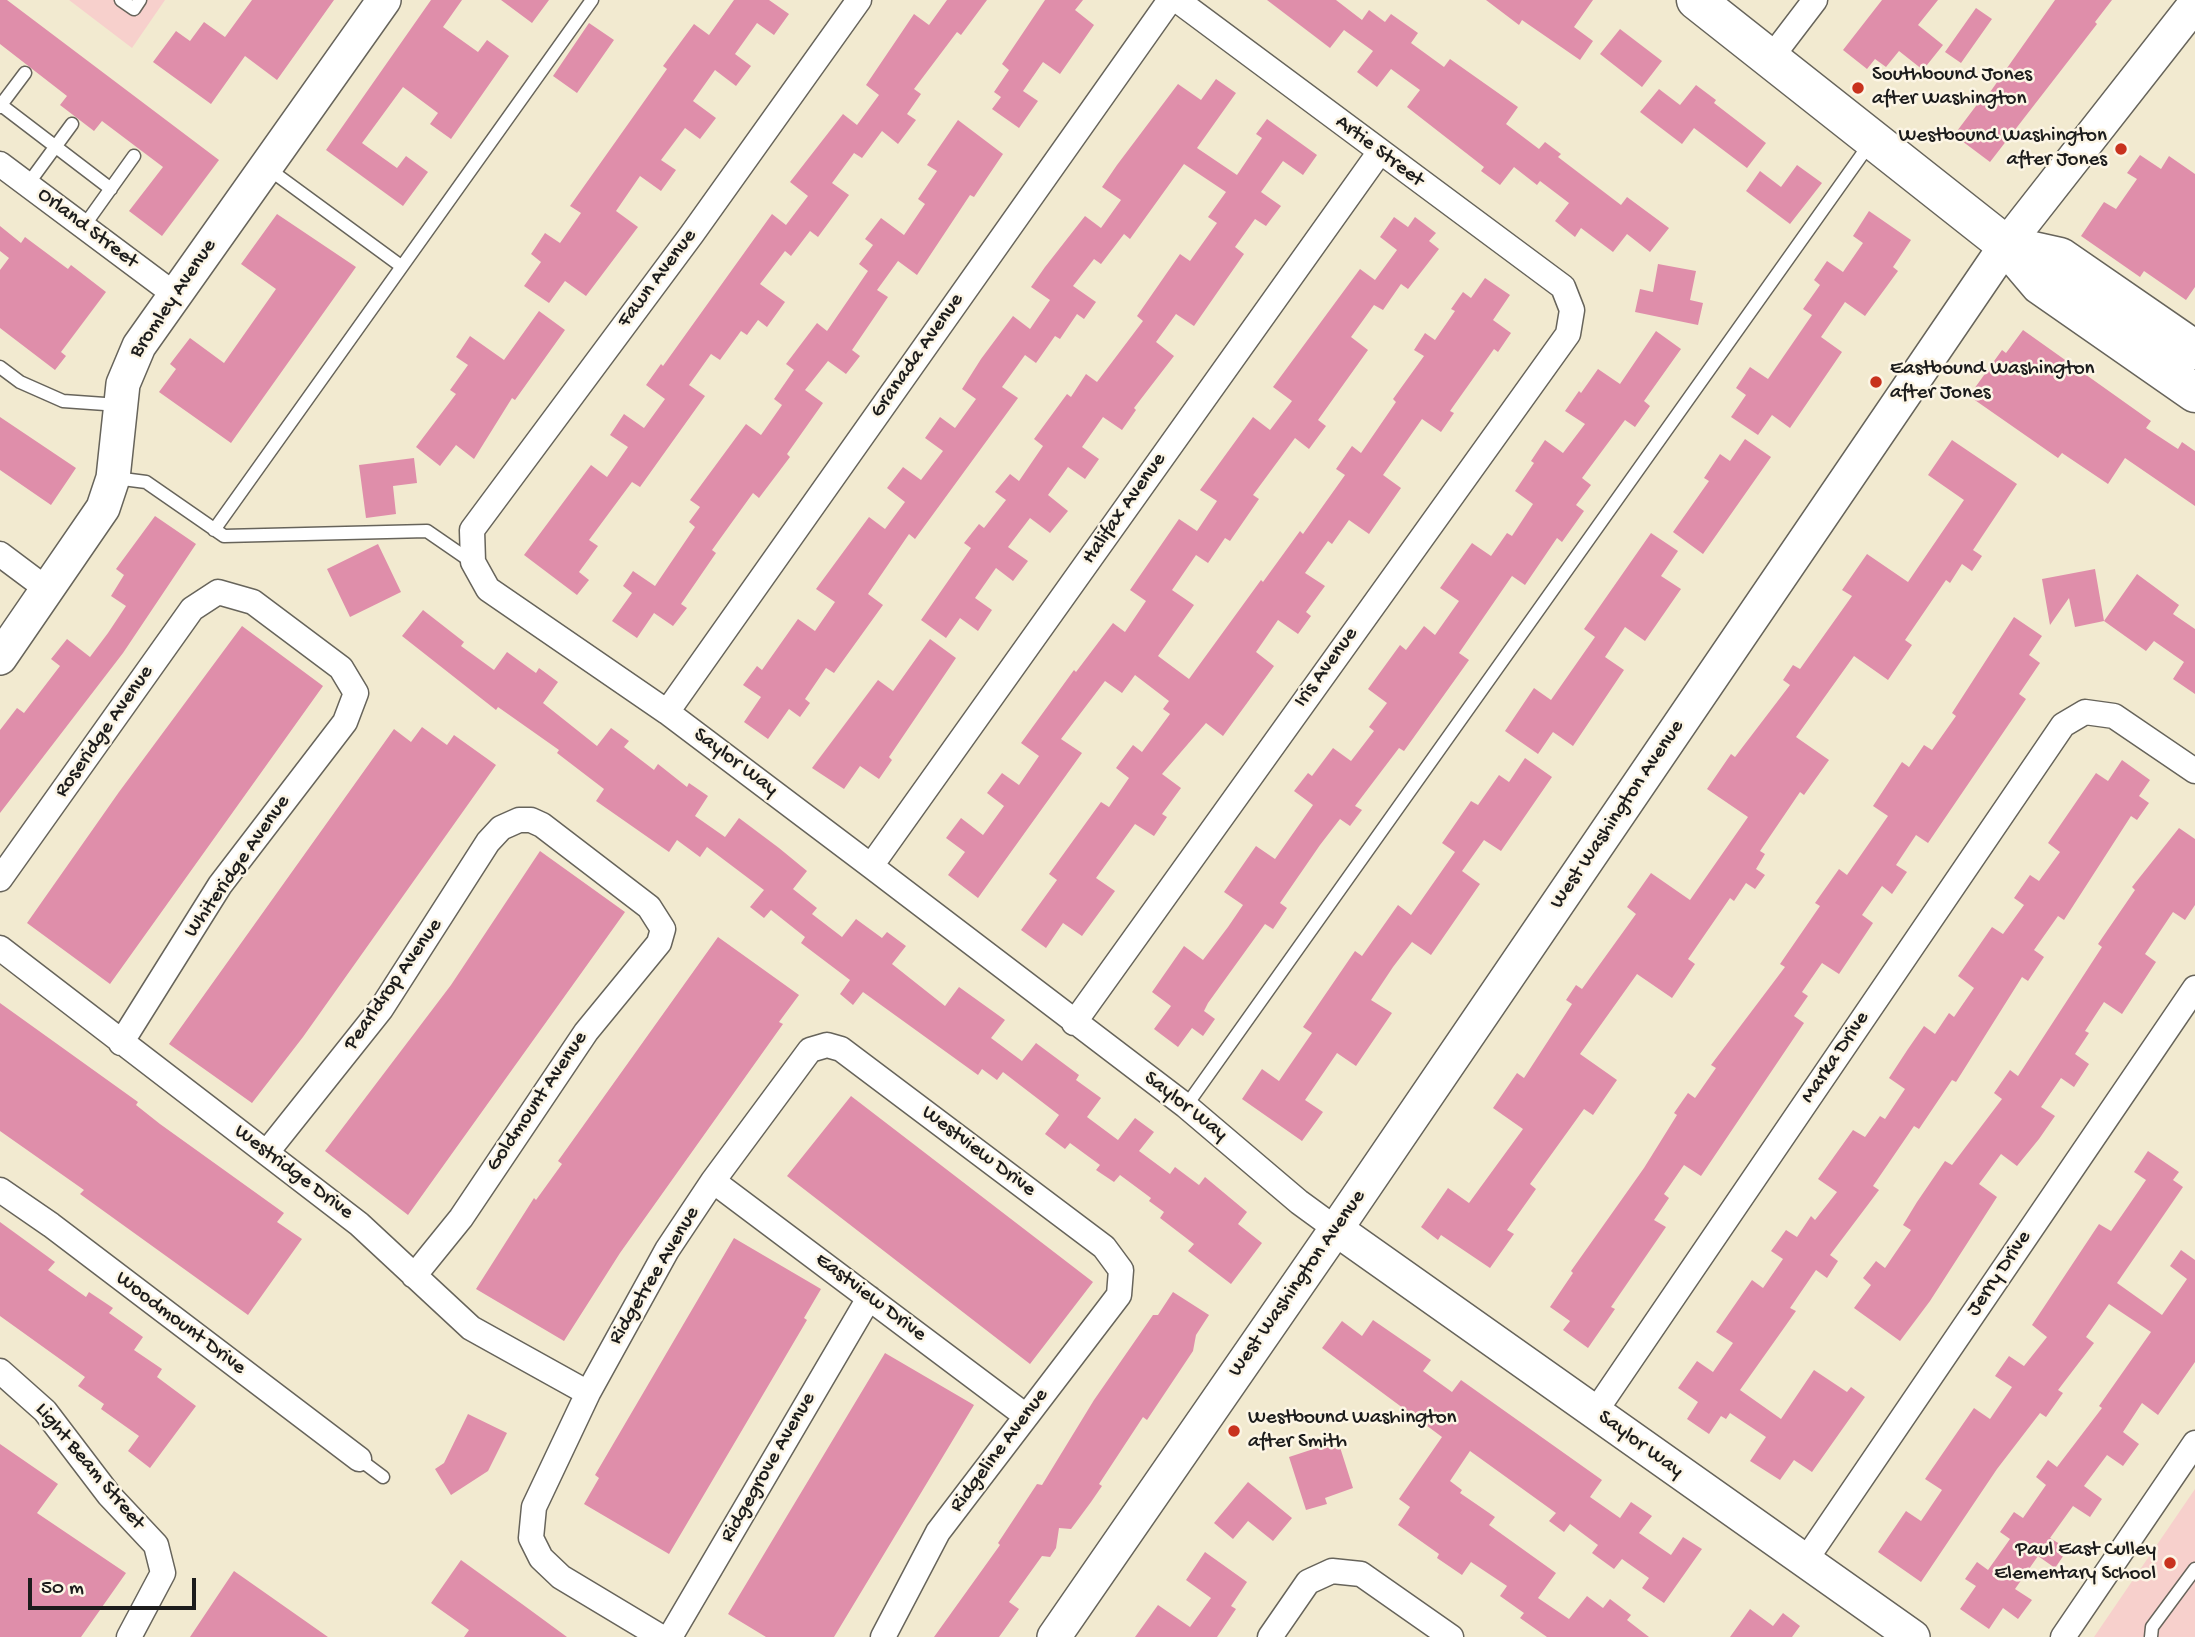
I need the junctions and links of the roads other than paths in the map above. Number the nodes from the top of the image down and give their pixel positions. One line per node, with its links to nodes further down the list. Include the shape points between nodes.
1 (121, 0): 2 (lane, via 134,9)
2 (140, 0)
3 (384, 0): 20 (main road, Bromley Avenue)
4 (592, 0): 25 (lane)
5 (859, 0): 35 (street, Fawn Avenue, via 472,530)
6 (1170, 0): 39 (street, Granada Avenue)
7 (1177, 0): 17 (street, Artie Street)
8 (1696, 0): 11 (main road)
9 (1815, 0): 11 (street)
10 (2195, 4): 24 (main road, West Washington Avenue)
11 (1770, 59): 15 (main road)
12 (25, 73): 13 (lane)
13 (1, 106): 16 (lane)
14 (72, 124): 16 (lane)
15 (1873, 139): 24 (main road); 49 (lane)
16 (55, 146): 21 (lane); 22 (lane)
17 (1379, 153): 27 (street, Artie Street, via 1563,287); 41 (street, Halifax Avenue)
18 (134, 156): 22 (lane)
19 (0, 164): 21 (street, Orland Street)
20 (266, 167): 25 (lane); 26 (main road, Bromley Avenue)
21 (28, 184): 23 (street, Orland Street)
22 (111, 188): 23 (lane)
23 (84, 226): 26 (street, Orland Street)
24 (2006, 245): 28 (main road, via 2060,257); 30 (main road, via 2040,285); 53 (main road, West Washington Avenue)
25 (401, 265): 33 (lane)
26 (174, 294): 31 (main road, Bromley Avenue, via 129,365)
27 (1572, 310): 46 (street, Iris Avenue, via 1568,334)
28 (2195, 350)
29 (0, 367): 31 (lane, via 19,382 63,401)
30 (2195, 393)
31 (119, 405): 32 (main road, Bromley Avenue)
32 (113, 478): 33 (lane, via 146,482); 36 (main road, Bromley Avenue, via 103,509)
33 (214, 530): 35 (lane, via 224,536 427,531)
34 (0, 554): 36 (street)
35 (473, 562): 39 (street, Saylor Way, via 488,589)
36 (48, 590): 37 (main road, Bromley Avenue)
37 (0, 658)
38 (356, 693): 42 (street, Roseridge Avenue, via 341,668 253,602 218,592 192,609); 47 (street, Whiteridge Avenue, via 345,722 220,885)
39 (667, 712): 41 (street, Saylor Way)
40 (2195, 771): 59 (street, Marka Drive, via 2114,716 2085,712 2063,725)
41 (871, 866): 46 (street, Saylor Way)
42 (0, 879)
43 (663, 929): 50 (street, Pearldrop Avenue, via 649,907 542,825 519,820 500,828 380,1009); 55 (street, Goldmount Avenue, via 659,943 586,1031 461,1218)
44 (0, 948): 47 (street, Westridge Drive)
45 (2195, 988): 64 (street, Jerry Drive)
46 (1074, 1023): 49 (street, Saylor Way)
47 (121, 1043): 50 (street, Westridge Drive)
48 (827, 1045): 51 (street, Ridgetree Avenue, via 810,1050); 54 (street, Westview Drive, via 841,1049 1104,1247)
49 (1186, 1106): 53 (street, Saylor Way)
50 (267, 1153): 55 (street, Westridge Drive, via 359,1224)
51 (713, 1181): 56 (street, Eastview Drive); 58 (street, Ridgetree Avenue, via 667,1250)
52 (0, 1190): 62 (street, Woodmount Drive)
53 (1336, 1229): 59 (main road, Saylor Way); 70 (main road, West Washington Avenue)
54 (1121, 1270): 60 (street, Ridgeline Avenue, via 1119,1295)
55 (414, 1276): 58 (street, Westridge Drive, via 471,1328)
56 (869, 1298): 60 (street, Eastview Drive); 68 (street, Ridgegrove Avenue)
57 (1, 1373): 66 (street, Light Beam Street, via 45,1411 109,1495 156,1545 163,1573)
58 (588, 1393): 67 (street, Ridgetree Avenue, via 534,1507 531,1538 541,1558 561,1577)
59 (1595, 1412): 64 (main road, Saylor Way)
60 (1026, 1416): 69 (street, Ridgeline Avenue, via 938,1532)
61 (2195, 1444): 74 (street)
62 (359, 1459): 63 (lane)
63 (383, 1477)
64 (1805, 1561): 73 (main road, Saylor Way)
65 (2195, 1569): 75 (lane, via 2152,1627)
66 (129, 1637)
67 (661, 1637)
68 (670, 1637)
69 (883, 1637)
70 (1054, 1637)
71 (1270, 1637): 72 (street, via 1308,1582 1332,1571 1361,1574)
72 (1451, 1637)
73 (1913, 1637)
74 (2063, 1637)
75 (2151, 1637)

